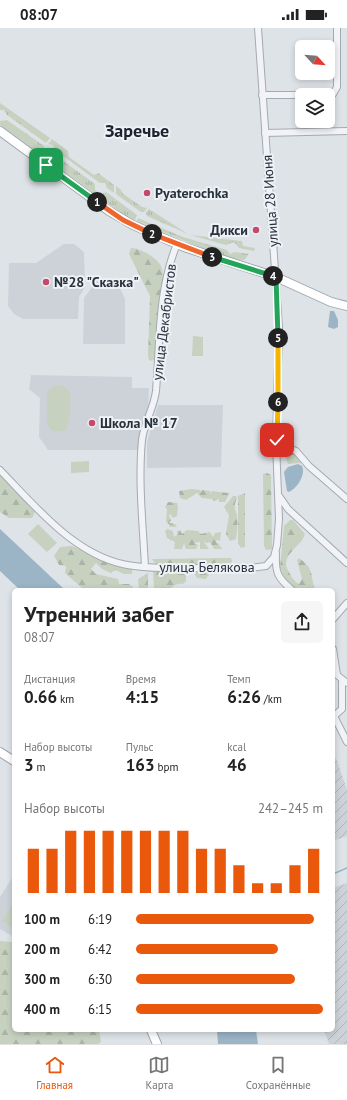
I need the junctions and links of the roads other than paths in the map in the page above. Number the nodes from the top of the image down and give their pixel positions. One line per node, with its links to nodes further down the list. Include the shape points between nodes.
1 (258, 28): 4 (street, улица 28 Июня)
2 (337, 28): 3 (street)
3 (335, 90)
4 (262, 95): 5 (street); 8 (street, улица 28 Июня)
5 (295, 95)
6 (347, 131): 8 (street)
7 (0, 132): 9 (main road, улица Декабристов, via 115,215)
8 (264, 133): 10 (street, улица 28 Июня)
9 (177, 244): 10 (main road, улица Декабристов); 12 (street, улица Декабристов, via 170,262 164,299)
10 (276, 277): 11 (main road, улица Декабристов, via 331,302); 13 (street, улица 28 Июня)
11 (347, 306)
12 (154, 401): 19 (street, улица Белякова, via 143,432)
13 (276, 443): 15 (street, улица 28 Июня); 16 (street, via 296,451 309,466)
14 (0, 470): 19 (street, улица Белякова, via 72,541 119,563)
15 (278, 494): 17 (street); 18 (street, via 280,500)
16 (347, 499)
17 (277, 549): 19 (street, улица Белякова, via 269,563 259,567); 20 (street, via 275,569 279,578)
18 (347, 563)
19 (145, 567)
20 (290, 588)
21 (347, 603): 22 (street)
22 (335, 617)
23 (335, 658): 24 (street)
24 (340, 679): 25 (street, via 342,709)
25 (335, 714)
26 (335, 720): 27 (street)
27 (347, 742)
28 (0, 752): 29 (main road)
29 (12, 760)
30 (152, 1032): 31 (main road)
31 (157, 1044)

